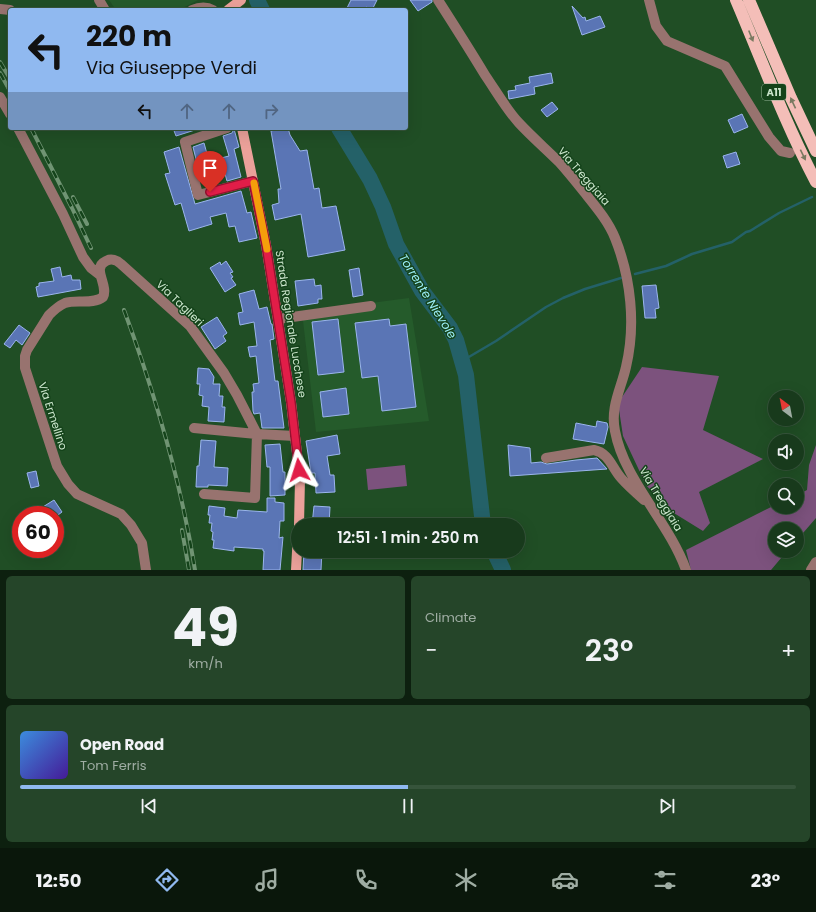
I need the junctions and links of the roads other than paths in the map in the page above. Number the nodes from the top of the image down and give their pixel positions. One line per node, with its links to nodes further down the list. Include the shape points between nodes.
1 (438, 0): 24 (street, Via Treggiaia, via 518,122 591,200 614,237 626,270 631,328 626,366 615,401 614,424 630,473)
2 (648, 0): 13 (street, via 656,26 667,41 725,66 769,137 781,151)
3 (736, 0): 15 (highway, A11, one-way to 15, via 778,101)
4 (749, 0): 12 (highway, A11, one-way to 4)
5 (199, 8): 6 (street)
6 (209, 8)
7 (0, 97): 8 (street)
8 (8, 111)
9 (19, 130): 16 (street, via 83,256 91,268)
10 (221, 130): 14 (street, via 185,142 198,195)
11 (242, 130): 14 (main road, Strada Regionale Lucchese)
12 (816, 151)
13 (790, 153)
14 (253, 181): 18 (main road, Strada Regionale Lucchese)
15 (816, 182)
16 (100, 275): 20 (street, Via Taglieri, via 99,270 103,262 110,259 118,261 190,326 224,374); 28 (street, Via Ermellino, via 103,296 97,300 70,302 54,310 27,350 26,368 51,450 64,478 77,494 121,514 131,525 142,543)
17 (371, 306): 18 (street)
18 (278, 319): 21 (main road, Strada Regionale Lucchese)
19 (194, 428): 20 (street)
20 (257, 434): 21 (street); 23 (street, via 255,498)
21 (295, 436): 25 (main road, Strada Regionale Lucchese, via 300,479)
22 (546, 458): 24 (street, via 594,450 601,452 620,478)
23 (204, 494)
24 (653, 508): 30 (street, Via Treggiaia)
25 (298, 518)
26 (297, 558): 29 (main road)
27 (816, 562): 31 (street)
28 (146, 570)
29 (296, 570)
30 (686, 570)
31 (811, 570)

